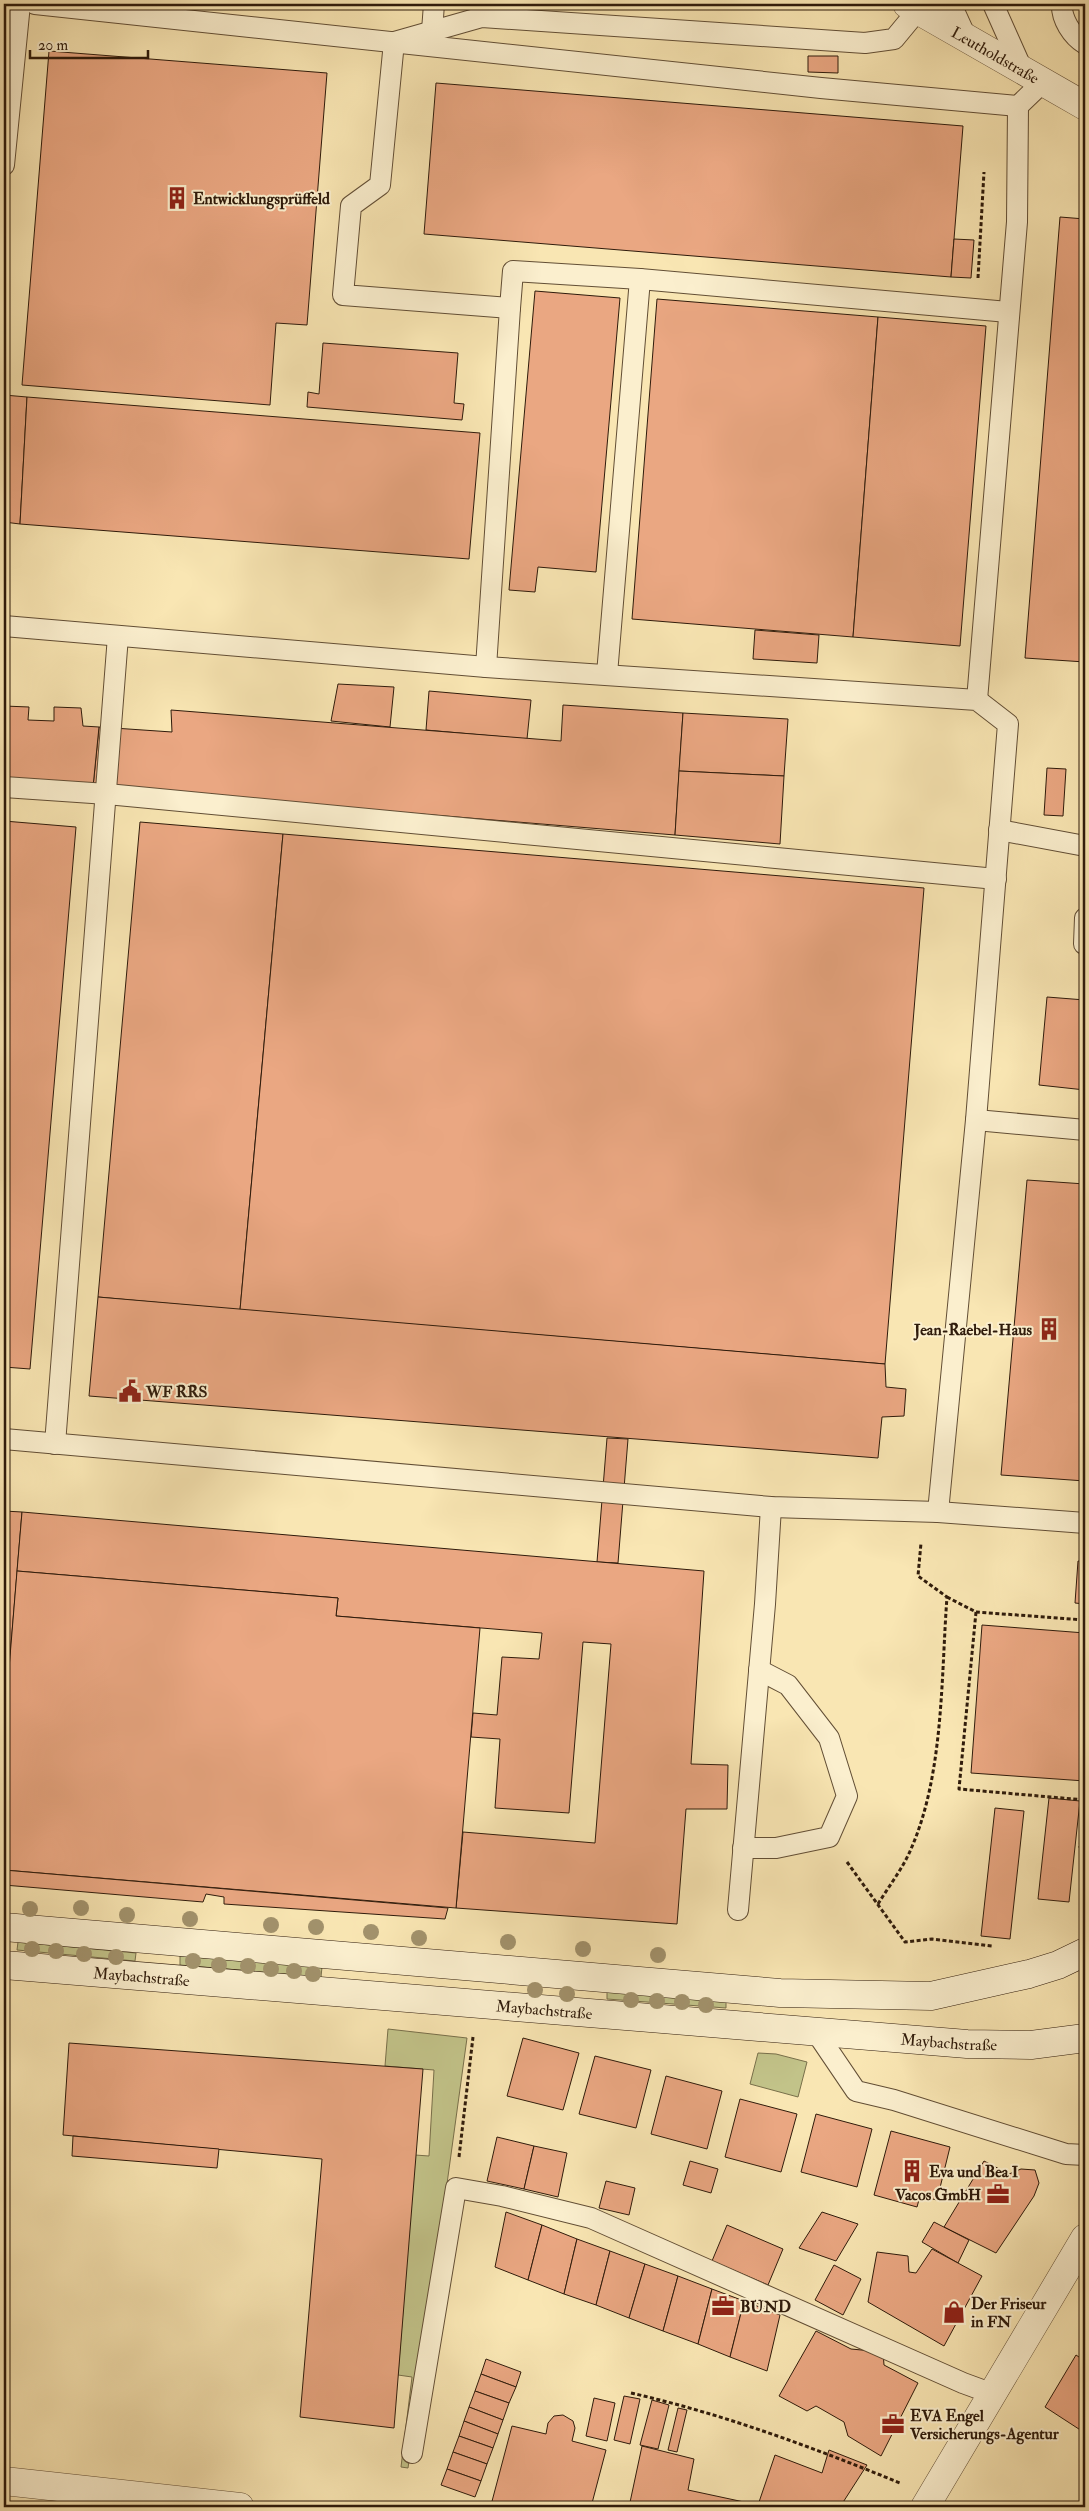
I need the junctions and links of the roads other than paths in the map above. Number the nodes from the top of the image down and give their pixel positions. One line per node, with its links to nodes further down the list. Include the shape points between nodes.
1 (20, 4): 16 (lane)
2 (35, 4): 8 (lane)
3 (434, 4): 9 (lane)
4 (951, 4): 10 (lane)
5 (993, 4): 13 (lane)
6 (1062, 4): 12 (lane, via 1062,14 1077,39)
7 (912, 7): 9 (lane, via 894,39 865,42 482,16); 10 (main road, Leutholdstraße)
8 (138, 9): 11 (lane)
9 (432, 31): 11 (lane)
10 (966, 37): 13 (main road, Leutholdstraße)
11 (394, 42): 14 (lane); 18 (lane, via 380,185 351,206 344,295)
12 (1085, 44)
13 (1032, 75): 14 (lane); 15 (main road, Leutholdstraße)
14 (1018, 106): 19 (lane, via 1017,222)
15 (1085, 106)
16 (4, 165)
17 (640, 279): 18 (lane, via 513,271); 19 (lane); 23 (lane)
18 (510, 308): 22 (lane)
19 (1008, 312): 24 (lane)
20 (4, 626): 21 (lane)
21 (118, 636): 22 (lane); 26 (lane)
22 (486, 667): 23 (lane)
23 (607, 674): 24 (lane)
24 (977, 700): 27 (lane, via 1008,724)
25 (4, 787): 26 (lane)
26 (107, 794): 29 (lane); 35 (lane)
27 (999, 830): 28 (lane); 29 (lane)
28 (1085, 846)
29 (996, 879): 32 (lane)
30 (1085, 918): 31 (lane)
31 (1084, 944)
32 (976, 1120): 33 (lane); 37 (lane)
33 (1085, 1130)
34 (4, 1439): 35 (lane)
35 (55, 1444): 36 (lane)
36 (771, 1506): 37 (lane); 39 (lane)
37 (938, 1512): 38 (lane)
38 (1085, 1523)
39 (759, 1670): 40 (lane); 40 (lane, via 788,1685 829,1738 847,1796 829,1837 776,1848)
40 (743, 1848): 41 (lane)
41 (738, 1910)
42 (4, 1927): 44 (main road)
43 (1085, 1952): 44 (main road, via 1058,1966 931,1996 780,1993)
44 (407, 1961): 46 (main road)
45 (4, 1965): 46 (main road, Maybachstraße)
46 (404, 1999): 47 (main road, Maybachstraße)
47 (816, 2032): 48 (main road, Maybachstraße, via 1031,2046); 49 (lane, via 856,2091 1066,2154)
48 (1085, 2038)
49 (1085, 2155)
50 (1085, 2238): 51 (main road)
51 (993, 2394): 52 (lane, via 963,2384 591,2218 456,2188); 55 (main road)
52 (412, 2453)
53 (4, 2481): 54 (main road)
54 (240, 2507)
55 (925, 2507)

